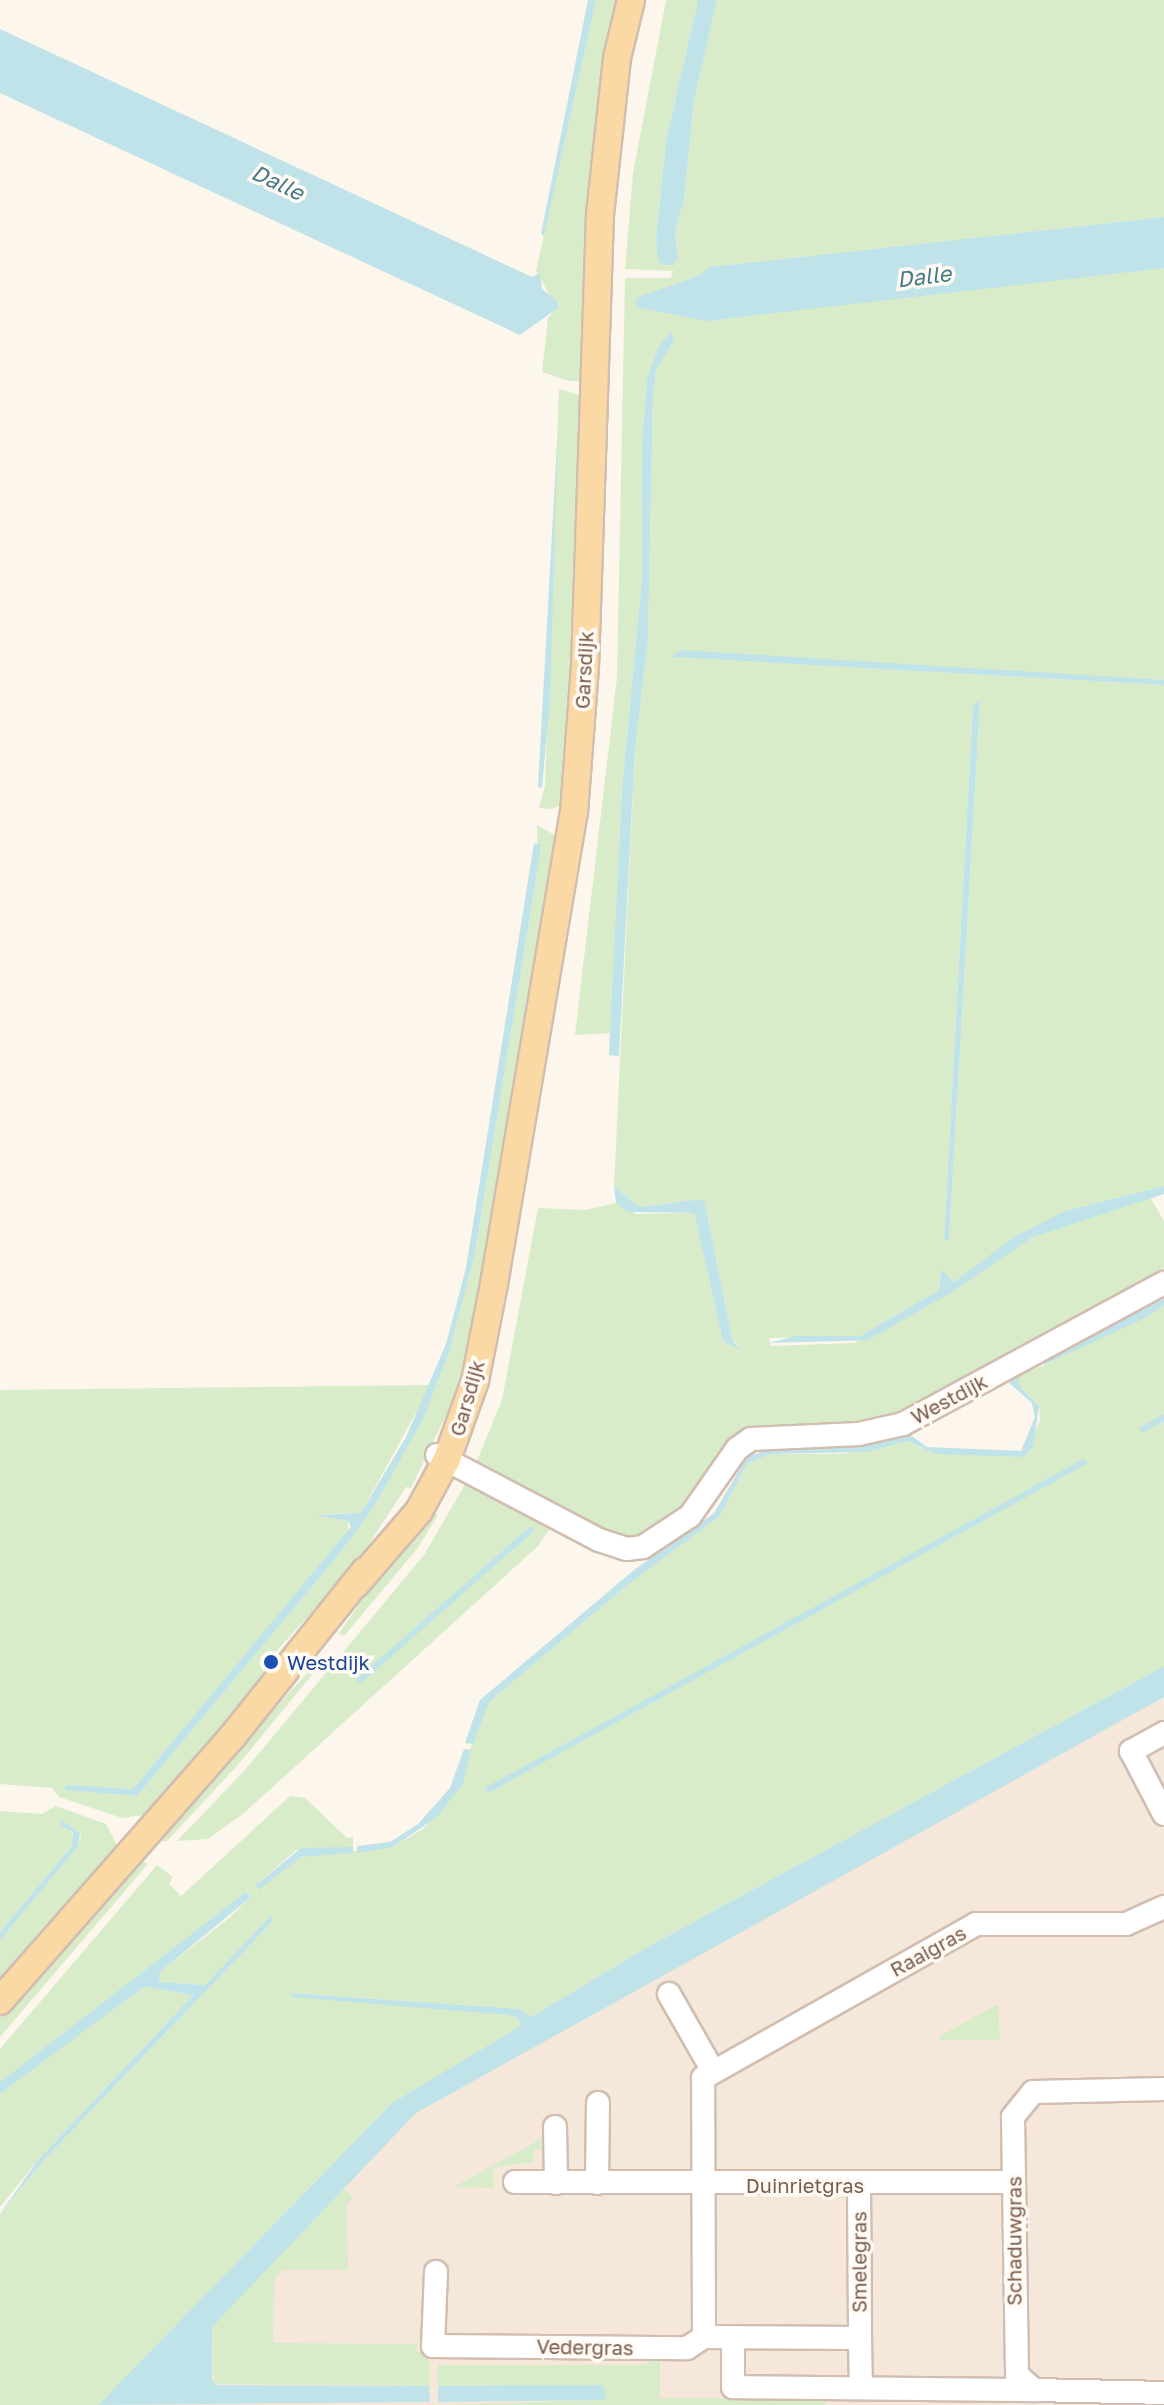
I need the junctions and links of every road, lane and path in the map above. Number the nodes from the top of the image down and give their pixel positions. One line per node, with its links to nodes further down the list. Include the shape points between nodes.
1 (631, 0): 3 (main road, Garsdijk, via 617,58 600,215 585,667 574,813 475,1381)
2 (1164, 1283): 3 (street, Westdijk, via 903,1424 859,1434 751,1439 737,1449 690,1516 643,1547 627,1549 599,1540)
3 (442, 1457): 8 (main road, via 356,1584 232,1737)
4 (1164, 1733): 5 (street, via 1131,1751)
5 (1164, 1814)
6 (1164, 1907): 9 (street, Raaigras, via 1126,1924 976,1924)
7 (669, 1994): 9 (street)
8 (0, 2001)
9 (713, 2071): 17 (street, via 703,2078)
10 (1164, 2089): 14 (street, Schaduwgras, via 1033,2092 1013,2117)
11 (598, 2103): 16 (street)
12 (555, 2127): 15 (street)
13 (515, 2182): 15 (street, Duinrietgras)
14 (1014, 2182): 18 (street, Duinrietgras); 24 (street, Schaduwgras, via 1015,2366 1021,2382)
15 (556, 2183): 16 (street, Duinrietgras)
16 (597, 2183): 17 (street, Duinrietgras)
17 (704, 2184): 18 (street, Duinrietgras); 20 (street)
18 (859, 2185): 21 (street, Smelegras)
19 (436, 2272): 20 (street, Vedergras, via 433,2346 687,2348)
20 (704, 2337): 22 (street, Vedergras)
21 (860, 2338): 22 (street, Vedergras); 23 (street)
22 (733, 2339): 23 (street, via 733,2387)
23 (861, 2388): 24 (street)
24 (1034, 2390): 25 (street)
25 (1164, 2393)

